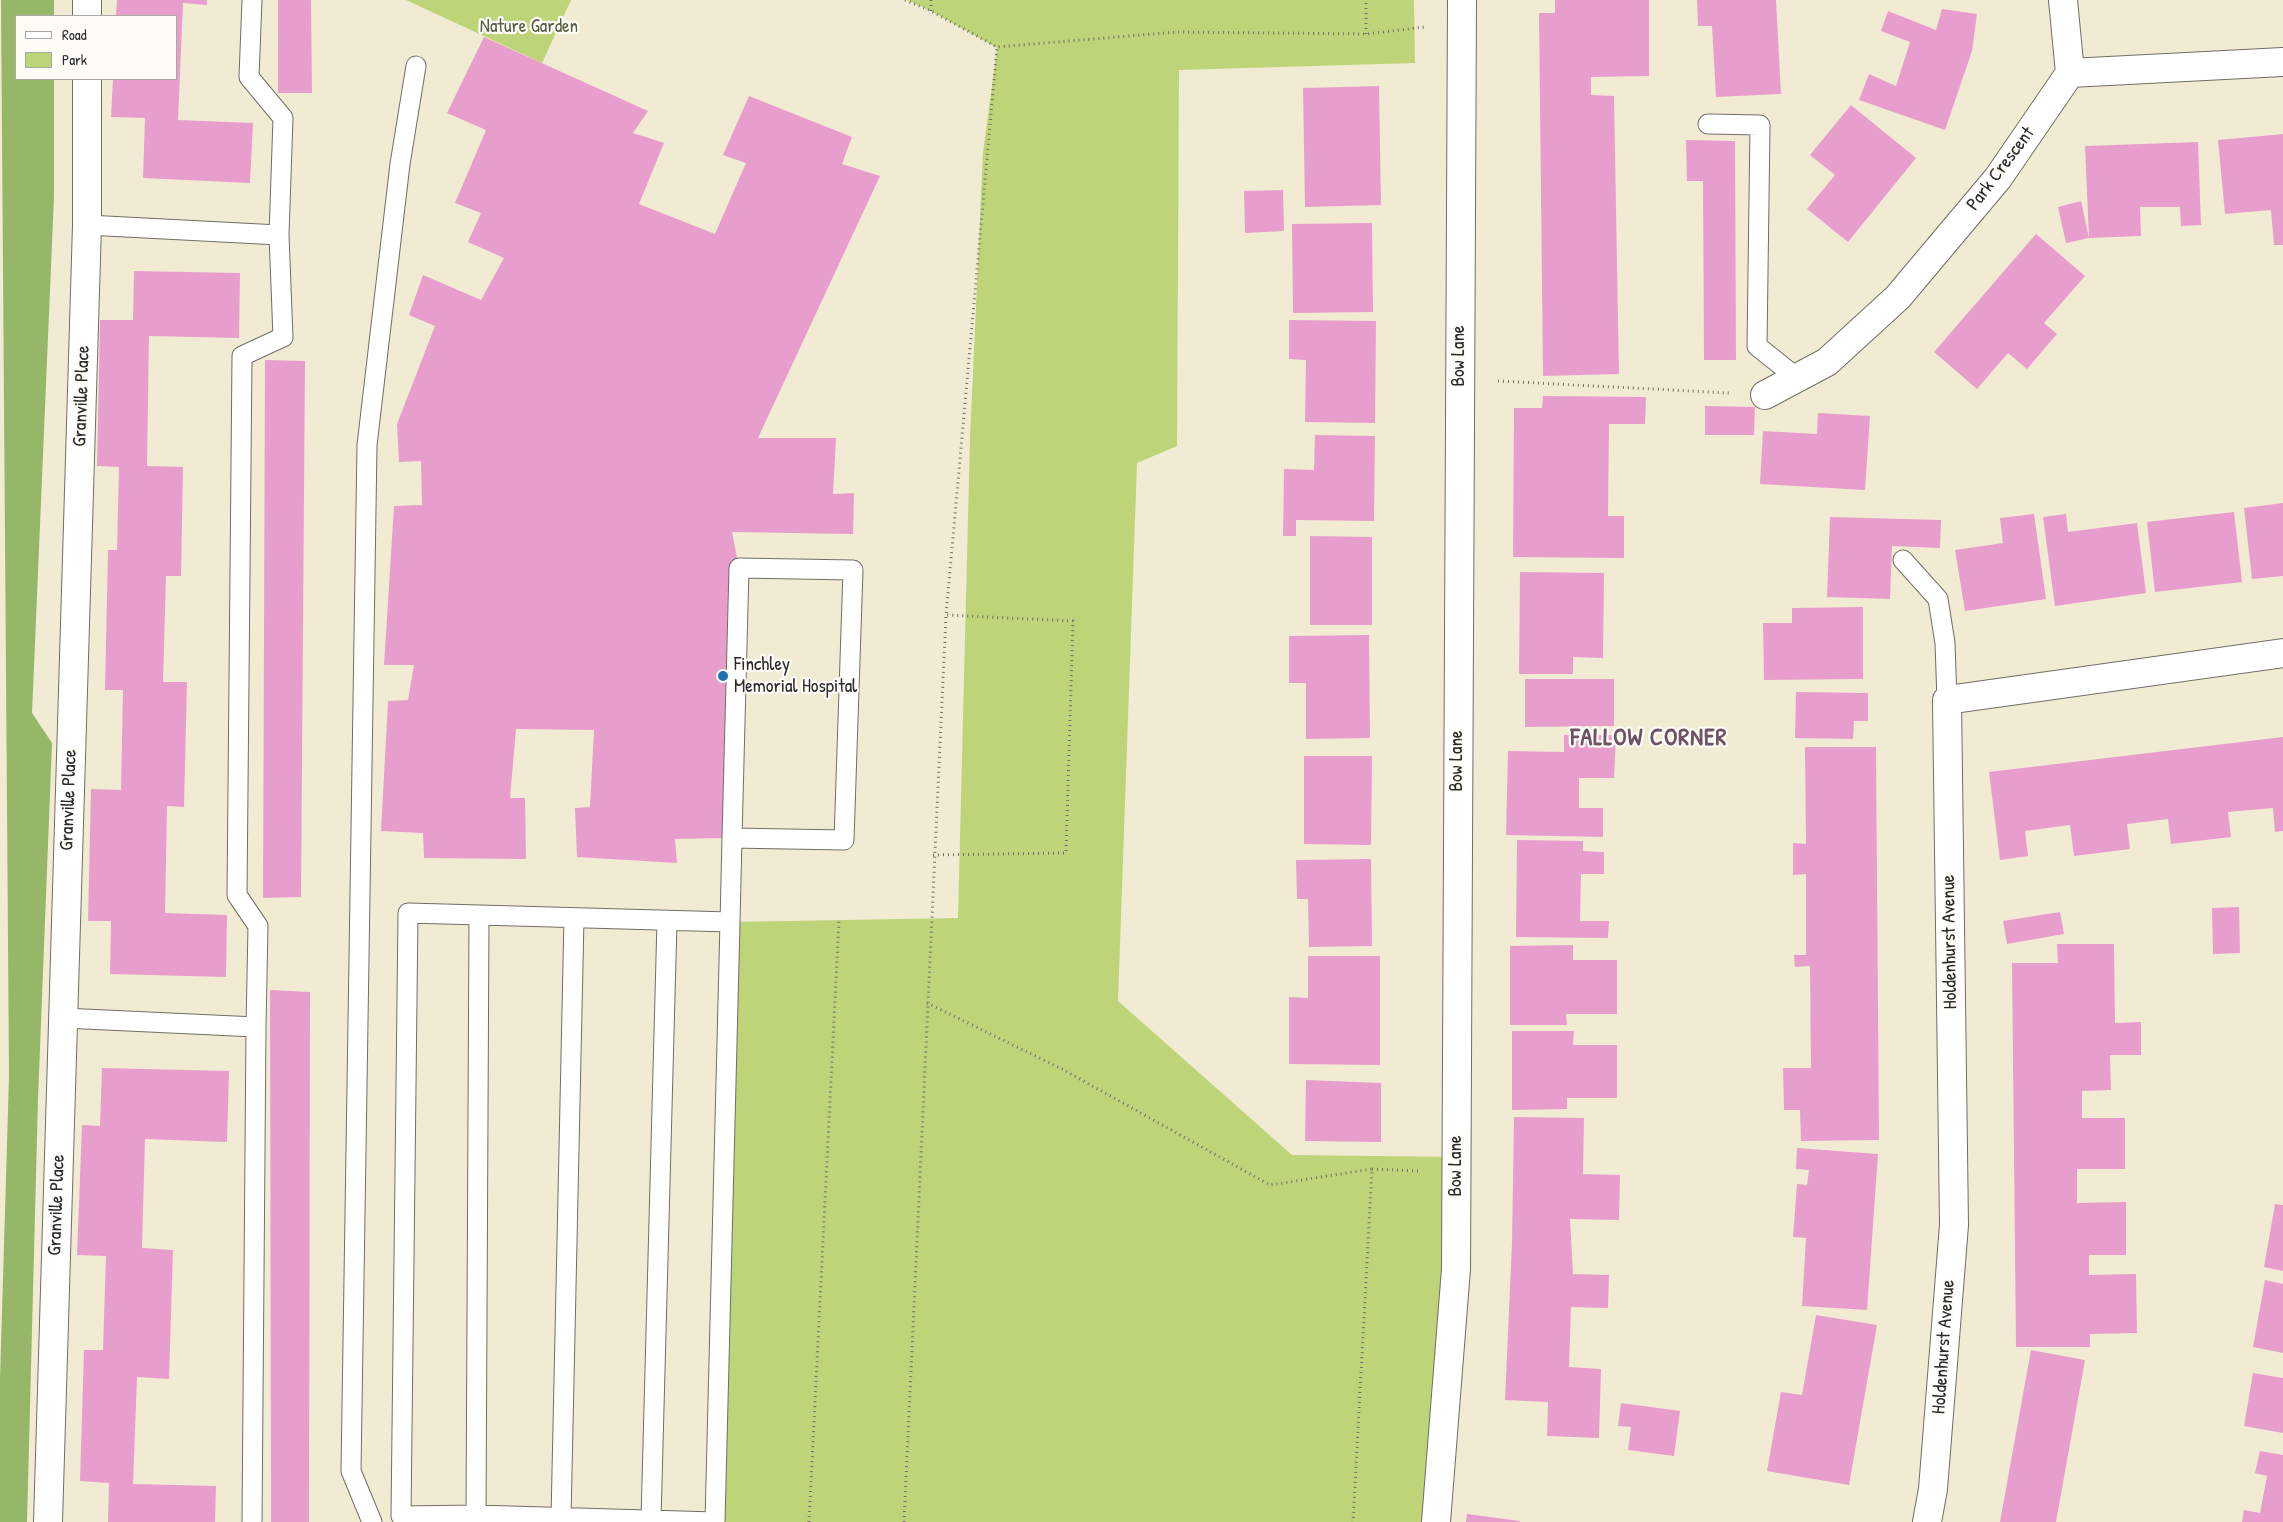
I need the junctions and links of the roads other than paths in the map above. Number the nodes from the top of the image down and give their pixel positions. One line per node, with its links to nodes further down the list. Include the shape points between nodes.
1 (86, 0): 5 (street)
2 (252, 0): 12 (lane, via 249,78 283,118)
3 (2063, 0): 8 (street)
4 (1462, 12): 32 (street, Bow Lane, via 1456,1269)
5 (86, 15)
6 (2283, 62): 8 (street)
7 (416, 66): 30 (lane, via 400,164 367,445 351,1471)
8 (2070, 73): 13 (street, Park Crescent, via 1998,178 1898,297 1827,362)
9 (87, 80): 11 (street, Granville Place)
10 (1708, 124): 13 (lane, via 1760,125 1757,346)
11 (87, 225): 12 (lane); 23 (street, Granville Place)
12 (279, 235): 24 (lane, via 283,337 242,356 237,895 258,926)
13 (1797, 378): 14 (street, Park Crescent)
14 (1764, 395)
15 (1903, 560): 17 (lane, via 1938,599 1945,643)
16 (2283, 652): 17 (street)
17 (1947, 700): 33 (street, Holdenhurst Avenue, via 1954,1225 1933,1489)
18 (732, 838): 18 (lane, via 739,568 853,570 844,840); 22 (lane)
19 (479, 915): 20 (lane); 25 (lane); 25 (lane, via 408,913 401,1516)
20 (574, 918): 21 (lane); 26 (lane)
21 (667, 921): 22 (lane); 27 (lane)
22 (730, 922): 31 (lane)
23 (62, 1018): 24 (lane); 28 (street, Granville Place)
24 (256, 1027): 29 (lane)
25 (476, 1515): 26 (lane)
26 (561, 1518): 27 (lane)
27 (651, 1520): 31 (lane)
28 (48, 1522)
29 (252, 1522)
30 (372, 1522)
31 (715, 1522)
32 (1436, 1522)
33 (1926, 1522)

